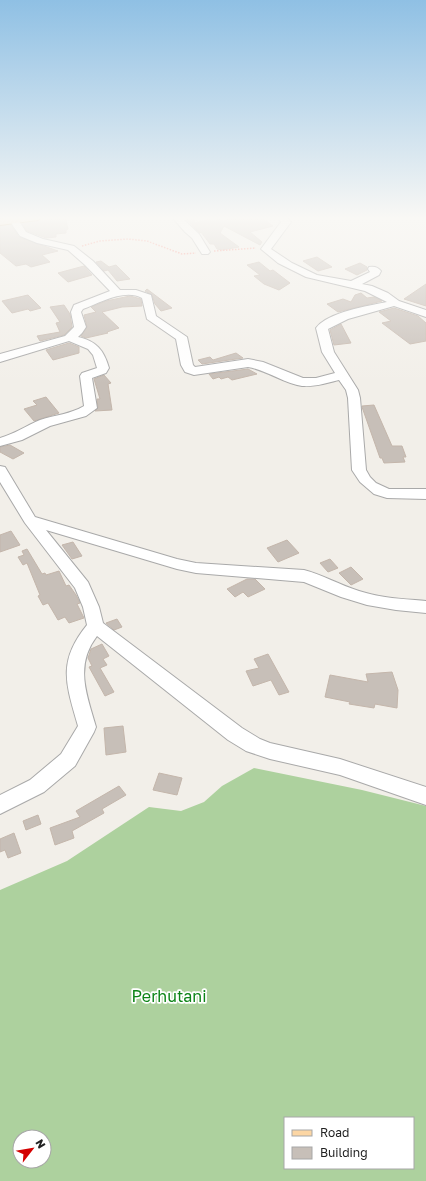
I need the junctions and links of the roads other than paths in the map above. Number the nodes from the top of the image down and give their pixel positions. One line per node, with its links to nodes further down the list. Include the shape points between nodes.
1 (97, 272): 5 (street)
2 (302, 272): 4 (street)
3 (375, 272): 4 (street)
4 (352, 285): 6 (street, via 375,291)
5 (116, 293): 8 (street, via 78,307 76,312 80,327); 10 (street, via 145,295 151,317 181,337 186,365 194,371 248,363 301,382 316,382)
6 (395, 303): 7 (street); 10 (street, via 324,324 322,328 328,352)
7 (426, 314)
8 (69, 338): 9 (street); 11 (street, via 90,345 97,350 100,357 102,370 86,376 91,408 45,423 17,437)
9 (0, 358)
10 (343, 375): 13 (street, via 354,398 359,470 363,478 372,488 383,493)
11 (0, 442)
12 (0, 470): 14 (street)
13 (426, 494)
14 (30, 520): 15 (street, via 176,564 196,568 304,576 367,599 387,604); 16 (street, via 82,586)
15 (426, 607)
16 (96, 626): 17 (street, via 235,734 253,745 270,752 340,767); 18 (street, via 84,641 75,670 76,688 88,727 68,760 37,786)
17 (426, 796)
18 (0, 805)

